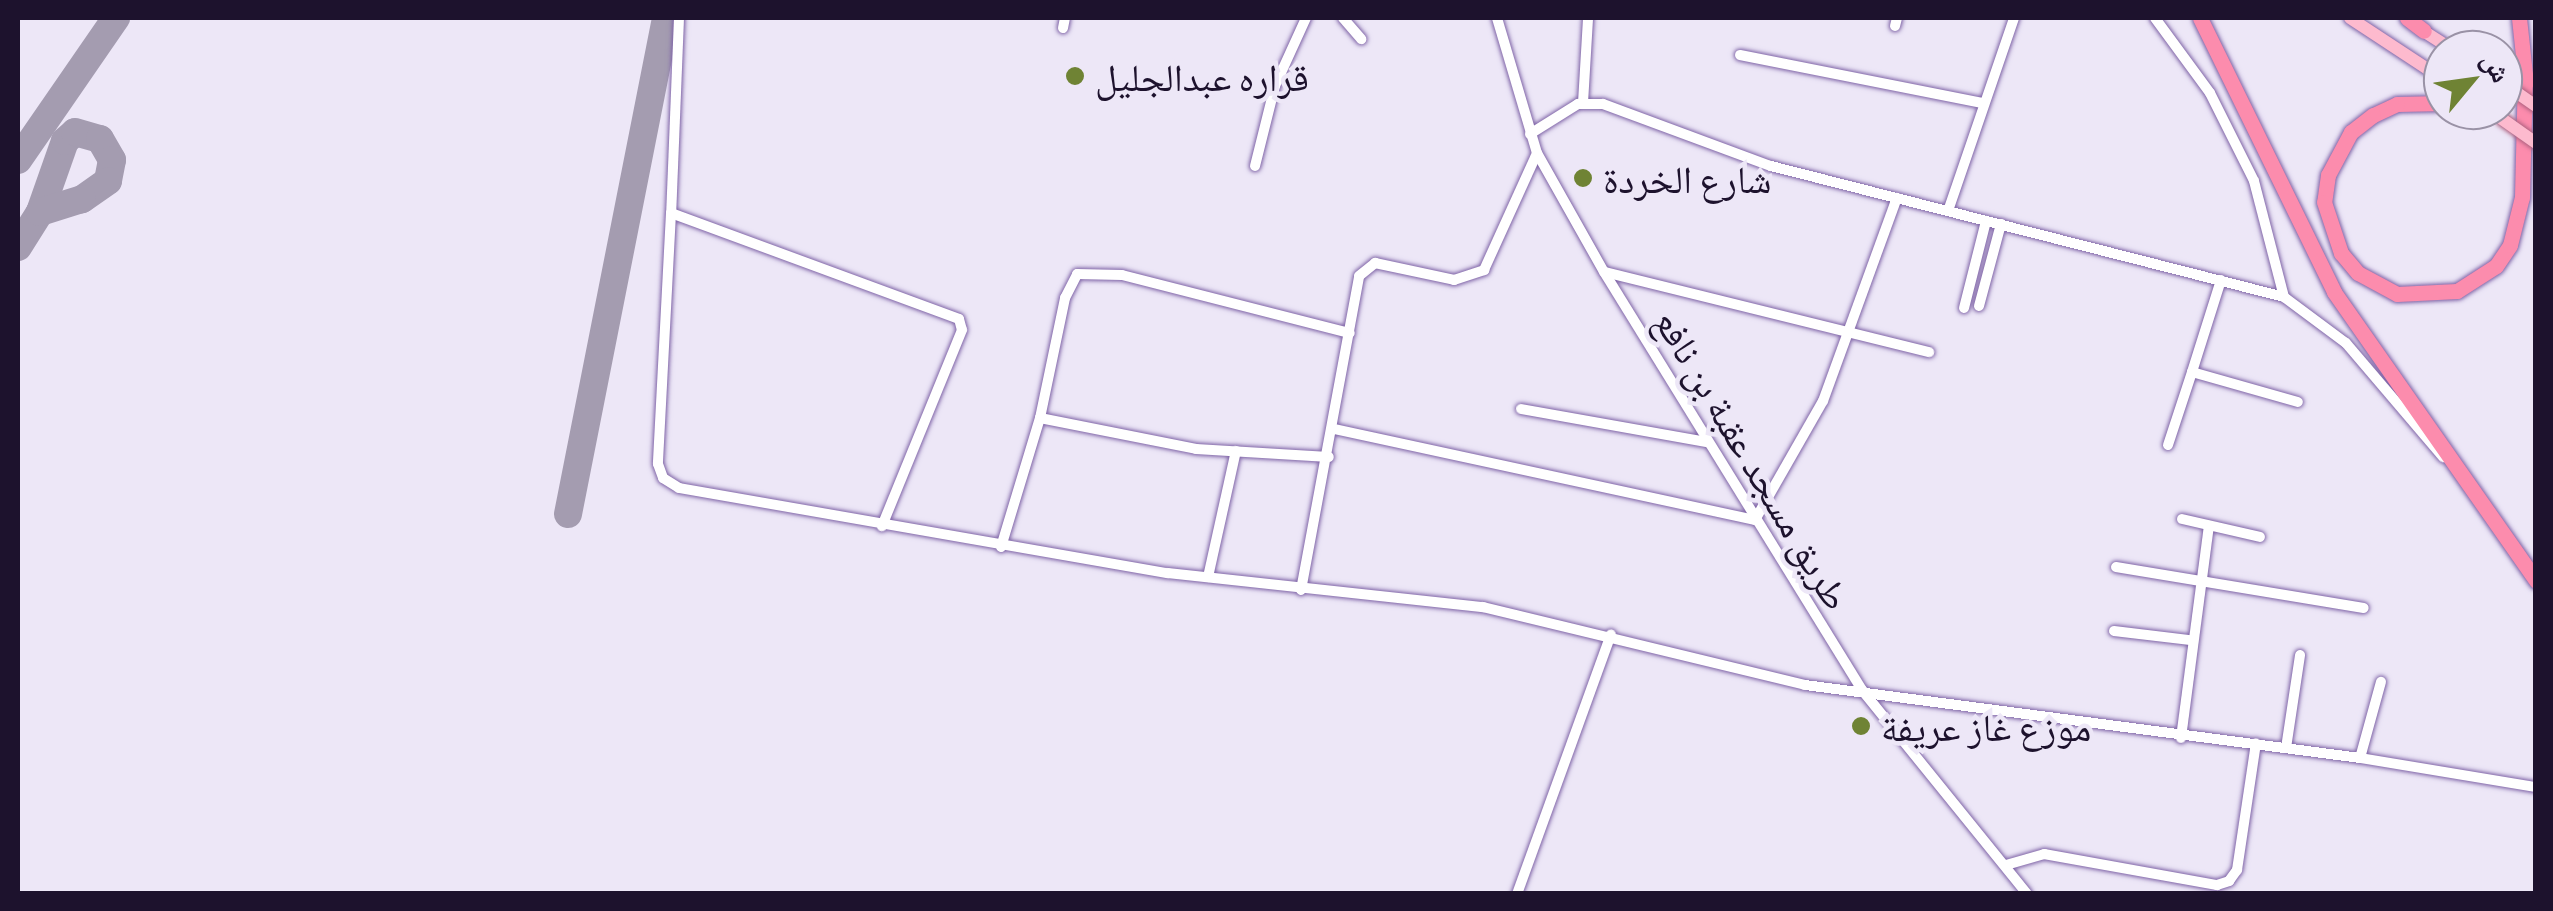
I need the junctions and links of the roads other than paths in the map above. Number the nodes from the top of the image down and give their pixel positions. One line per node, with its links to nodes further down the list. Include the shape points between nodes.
1 (679, 18): 25 (street)
2 (1306, 18): 22 (street, via 1275,86)
3 (1342, 18): 11 (street)
4 (1497, 18): 19 (street, طريق مسجد عقبة بن نافع)
5 (1588, 18): 15 (street)
6 (2014, 18): 16 (street)
7 (2154, 18): 30 (street, via 2210,94 2254,181)
8 (2200, 18): 45 (highway, via 2334,292)
9 (2350, 18): 13 (main road)
10 (2519, 18): 14 (highway)
11 (1361, 38)
12 (1740, 54): 16 (street)
13 (2423, 66)
14 (2526, 75): 17 (highway, via 2522,198 2510,245 2496,266 2457,291 2397,294 2358,273 2341,253 2326,214 2328,175 2351,132 2373,115 2397,104); 20 (highway)
15 (1583, 103): 19 (street); 23 (street, via 1603,104 1771,166)
16 (1982, 103): 24 (street)
17 (2423, 103)
18 (2514, 130): 20 (main road, bridge)
19 (1530, 134): 21 (street, طريق مسجد عقبة بن نافع)
20 (2536, 147)
21 (1538, 153): 28 (street, طريق مسجد عقبة بن نافع); 33 (street, via 1484,270 1454,280 1366,266)
22 (1255, 166)
23 (1897, 198): 24 (street); 34 (street)
24 (1948, 211): 26 (street)
25 (671, 213): 48 (street, via 658,464 663,478 679,488); 48 (street, via 959,319 962,330)
26 (1986, 221): 27 (street); 32 (street)
27 (2001, 224): 29 (street); 31 (street)
28 (1604, 272): 34 (street); 41 (street, طريق مسجد عقبة بن نافع)
29 (2221, 280): 30 (street); 36 (street)
30 (2284, 297): 45 (street, via 2346,344)
31 (1979, 306)
32 (1964, 308)
33 (1350, 333): 39 (street, via 1087,271 1077,274 1065,298); 40 (street)
34 (1846, 336): 35 (street); 46 (street, via 1823,401)
35 (1929, 352)
36 (2192, 372): 37 (street); 42 (street)
37 (2298, 402)
38 (1521, 409): 41 (street)
39 (1040, 418): 43 (street); 51 (street)
40 (1334, 428): 44 (street); 46 (street)
41 (1707, 442): 46 (street, طريق مسجد عقبة بن نافع)
42 (2168, 445)
43 (1236, 451): 44 (street); 53 (street)
44 (1330, 457): 56 (street)
45 (2464, 477): 54 (highway)
46 (1755, 520): 63 (street, طريق مسجد عقبة بن نافع)
47 (2182, 520): 49 (street)
48 (882, 526): 51 (street)
49 (2210, 526): 50 (street); 55 (street)
50 (2260, 537)
51 (1002, 547): 53 (street)
52 (2116, 567): 55 (street)
53 (1208, 576): 56 (street)
54 (2536, 581)
55 (2199, 585): 57 (street); 60 (street)
56 (1301, 590): 59 (street, via 1406,594)
57 (2364, 608)
58 (2114, 631): 60 (street)
59 (1611, 635): 63 (street, via 1750,675); 70 (street)
60 (2190, 640): 64 (street)
61 (2300, 654): 66 (street)
62 (2381, 682): 67 (street)
63 (1862, 690): 64 (street); 69 (street, طريق مسجد عقبة بن نافع)
64 (2181, 738): 65 (street)
65 (2256, 743): 66 (street); 69 (street, via 2237,870 2229,881 2216,885 2044,854)
66 (2286, 748): 67 (street)
67 (2360, 758): 68 (street)
68 (2536, 788)
69 (2006, 865): 71 (street, طريق مسجد عقبة بن نافع)
70 (1517, 894)
71 (2027, 894)

